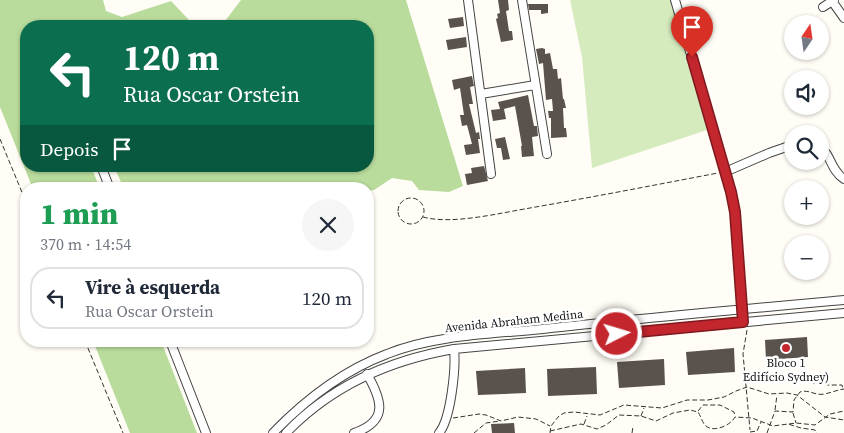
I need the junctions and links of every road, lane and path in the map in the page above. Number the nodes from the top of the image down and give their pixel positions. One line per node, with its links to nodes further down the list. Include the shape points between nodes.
1 (468, 0): 8 (street)
2 (522, 0): 7 (street)
3 (675, 0): 13 (street)
4 (833, 1): 5 (street); 6 (street)
5 (824, 7)
6 (844, 18)
7 (535, 85): 8 (street); 11 (street)
8 (481, 94): 14 (street)
9 (0, 140): 16 (path)
10 (784, 148): 13 (street)
11 (547, 154)
12 (829, 160): 15 (street, via 835,172)
13 (726, 172): 17 (path, via 491,215 437,220); 19 (street, via 735,212)
14 (491, 174)
15 (844, 179)
16 (20, 188)
17 (423, 217): 17 (path, via 424,207 417,200 407,199 400,206 399,216 406,223 416,224)
18 (844, 300): 19 (street, Avenida Abraham Medina)
19 (742, 310): 21 (street); 22 (street, Avenida Abraham Medina)
20 (844, 313): 21 (street, Avenida Abraham Medina)
21 (743, 327): 24 (street, Avenida Abraham Medina); 31 (path)
22 (524, 331): 23 (street, Avenida Abraham Medina); 24 (street, via 521,336)
23 (509, 333): 25 (street, via 513,339); 61 (street, Avenida Abraham Medina, via 426,342 388,353 336,379 302,404)
24 (525, 342): 25 (street, Avenida Abraham Medina)
25 (509, 344): 28 (street, Avenida Abraham Medina)
26 (87, 347): 59 (path)
27 (172, 347): 60 (street)
28 (454, 349): 29 (street, Avenida Abraham Medina, via 398,361); 46 (street, via 455,365)
29 (367, 374): 62 (street, Avenida Abraham Medina, via 325,399); 63 (street, via 378,395 380,408 374,421)
30 (811, 380): 32 (path, via 813,383 842,385)
31 (747, 388): 33 (path); 35 (path, via 724,398); 58 (path, bridge)
32 (844, 390): 34 (path, via 825,394 803,390)
33 (777, 394): 34 (path); 38 (path)
34 (797, 395): 41 (path); 45 (path)
35 (708, 400): 36 (path); 37 (path, via 687,400 662,408)
36 (708, 405): 40 (path, via 702,406); 44 (path, via 720,405 734,412)
37 (644, 407): 42 (path, via 624,405 600,414); 43 (path)
38 (775, 411): 41 (path); 53 (path)
39 (844, 411): 45 (path)
40 (698, 412): 43 (path, via 673,413 656,420); 44 (path, via 704,424 712,429 729,424)
41 (793, 412): 50 (path)
42 (587, 414): 51 (path); 54 (path, via 564,414)
43 (641, 416): 56 (path, via 619,415)
44 (735, 417): 49 (path)
45 (825, 417): 47 (path); 50 (path, via 815,425)
46 (447, 419): 48 (path, via 479,414); 64 (street)
47 (844, 420)
48 (501, 421): 54 (path, via 518,417 536,419); 65 (path, via 486,423)
49 (761, 422): 53 (path); 58 (path, via 757,430)
50 (796, 423): 52 (path)
51 (584, 424): 56 (path); 57 (path)
52 (788, 424): 53 (path); 69 (path)
53 (770, 425): 68 (path)
54 (551, 426): 57 (path)
55 (634, 427): 67 (path)
56 (597, 429): 66 (path)
57 (550, 432)
58 (750, 432)
59 (123, 433)
60 (206, 433)
61 (273, 433)
62 (286, 433)
63 (354, 433)
64 (439, 433)
65 (474, 433)
66 (598, 433)
67 (632, 433)
68 (767, 433)
69 (817, 433)

